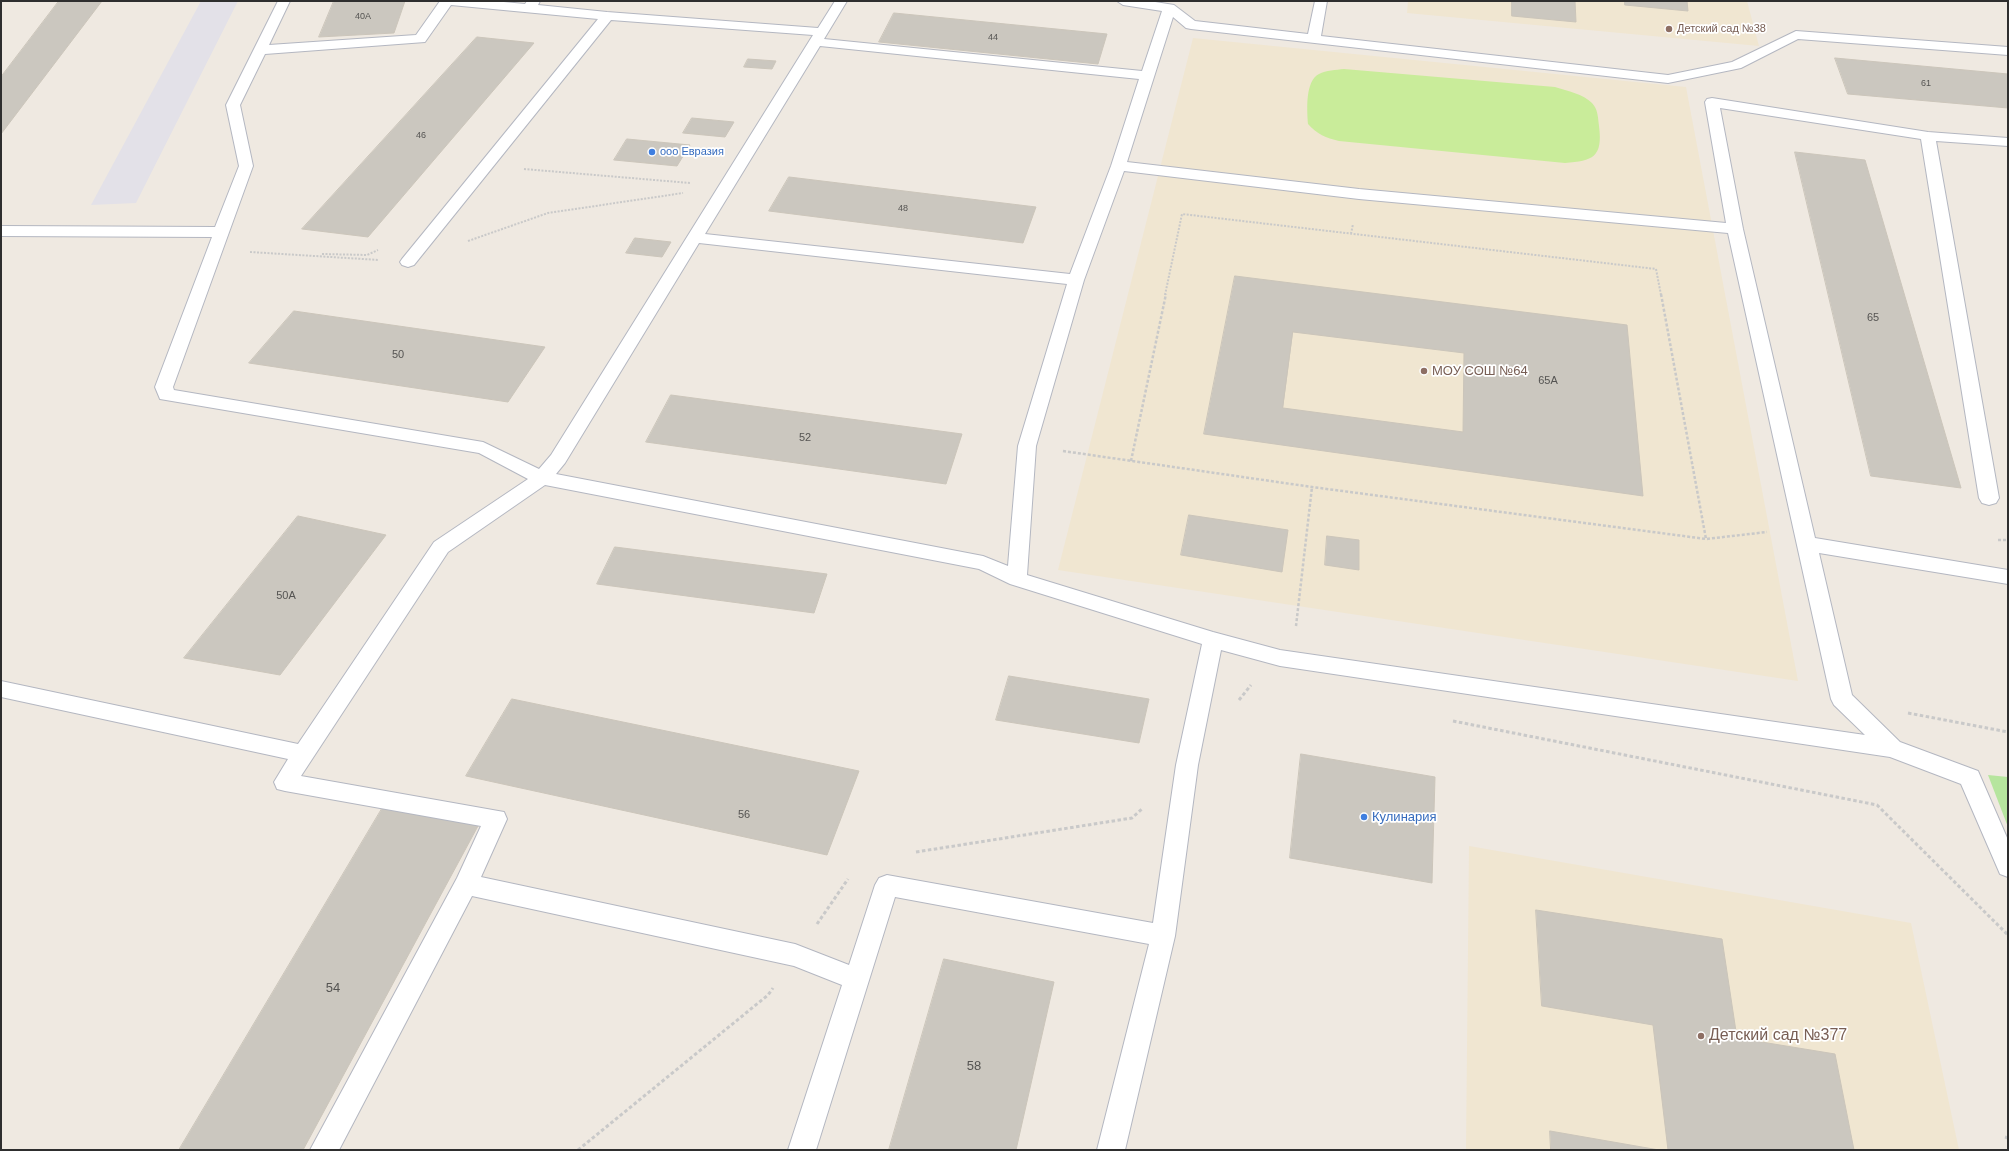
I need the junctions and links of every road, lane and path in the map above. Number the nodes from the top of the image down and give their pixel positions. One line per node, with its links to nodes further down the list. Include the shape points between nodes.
1 (284, 1): 10 (lane)
2 (841, 1): 8 (lane)
3 (1321, 1): 9 (lane)
4 (1130, 2): 6 (lane)
5 (531, 4): 7 (lane); 10 (lane, via 447,1 420,39)
6 (1169, 8): 9 (lane, via 1191,24); 12 (lane)
7 (607, 16): 8 (lane); 22 (lane)
8 (820, 37): 12 (lane); 17 (lane)
9 (1314, 39): 11 (lane, via 1668,79 1736,65 1796,35)
10 (260, 50): 20 (lane, via 233,104 246,166)
11 (2008, 51)
12 (1148, 76): 15 (lane)
13 (1928, 136): 14 (lane); 18 (lane, via 1712,102); 28 (lane)
14 (2008, 142)
15 (1118, 166): 18 (lane, via 1359,194); 23 (lane)
16 (524, 169): 17 (path)
17 (727, 186): 21 (lane)
18 (1735, 228): 29 (lane)
19 (1, 231): 20 (lane)
20 (222, 232): 26 (lane, via 164,387 166,396 483,448)
21 (694, 238): 23 (lane); 26 (lane, via 558,459)
22 (408, 262)
23 (1076, 280): 24 (lane)
24 (1027, 446): 25 (path); 34 (lane)
25 (1130, 461): 27 (path); 30 (path, via 1182,214 1656,269)
26 (542, 478): 34 (lane, via 983,563); 41 (lane, via 441,547)
27 (1312, 488): 30 (path); 36 (path, via 1292,658)
28 (1989, 498)
29 (1805, 536): 30 (path); 33 (lane); 40 (lane, via 1842,699)
30 (1706, 539)
31 (1993, 539): 32 (path)
32 (2008, 540)
33 (2008, 577)
34 (1018, 579): 35 (lane)
35 (1213, 640): 36 (lane); 42 (lane)
36 (1280, 658): 38 (path, via 1254,681); 40 (lane)
37 (1, 689): 41 (lane)
38 (1235, 705)
39 (1449, 720): 47 (path, via 1878,805)
40 (1892, 748): 44 (lane, via 1970,778)
41 (304, 754): 46 (lane, via 285,782 496,819)
42 (1187, 765): 43 (path, via 1132,818); 48 (lane)
43 (915, 852)
44 (2008, 867)
45 (852, 873): 49 (path)
46 (466, 884): 49 (lane); 51 (lane)
47 (2008, 935)
48 (1163, 936): 50 (lane, via 887,884); 54 (lane)
49 (795, 955): 50 (lane); 52 (path, via 768,995)
50 (858, 980): 53 (lane)
51 (324, 1150)
52 (578, 1150)
53 (802, 1150)
54 (1112, 1150)

